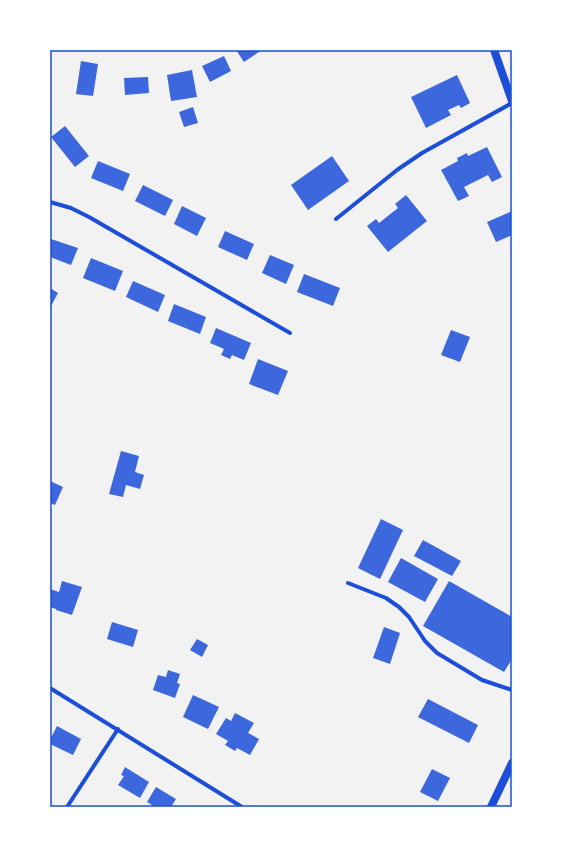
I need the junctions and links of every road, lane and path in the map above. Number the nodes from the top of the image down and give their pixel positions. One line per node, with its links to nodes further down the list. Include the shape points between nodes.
1 (494, 50): 2 (main road)
2 (512, 102): 4 (street, via 422,153)
3 (50, 202): 5 (street, via 89,216)
4 (336, 219)
5 (290, 333)
6 (348, 584): 8 (street, via 386,598 399,607 437,653 482,680)
7 (50, 688): 9 (street)
8 (512, 690)
9 (118, 730): 11 (street); 12 (street)
10 (512, 763): 13 (main road)
11 (67, 807)
12 (242, 807)
13 (490, 807)

